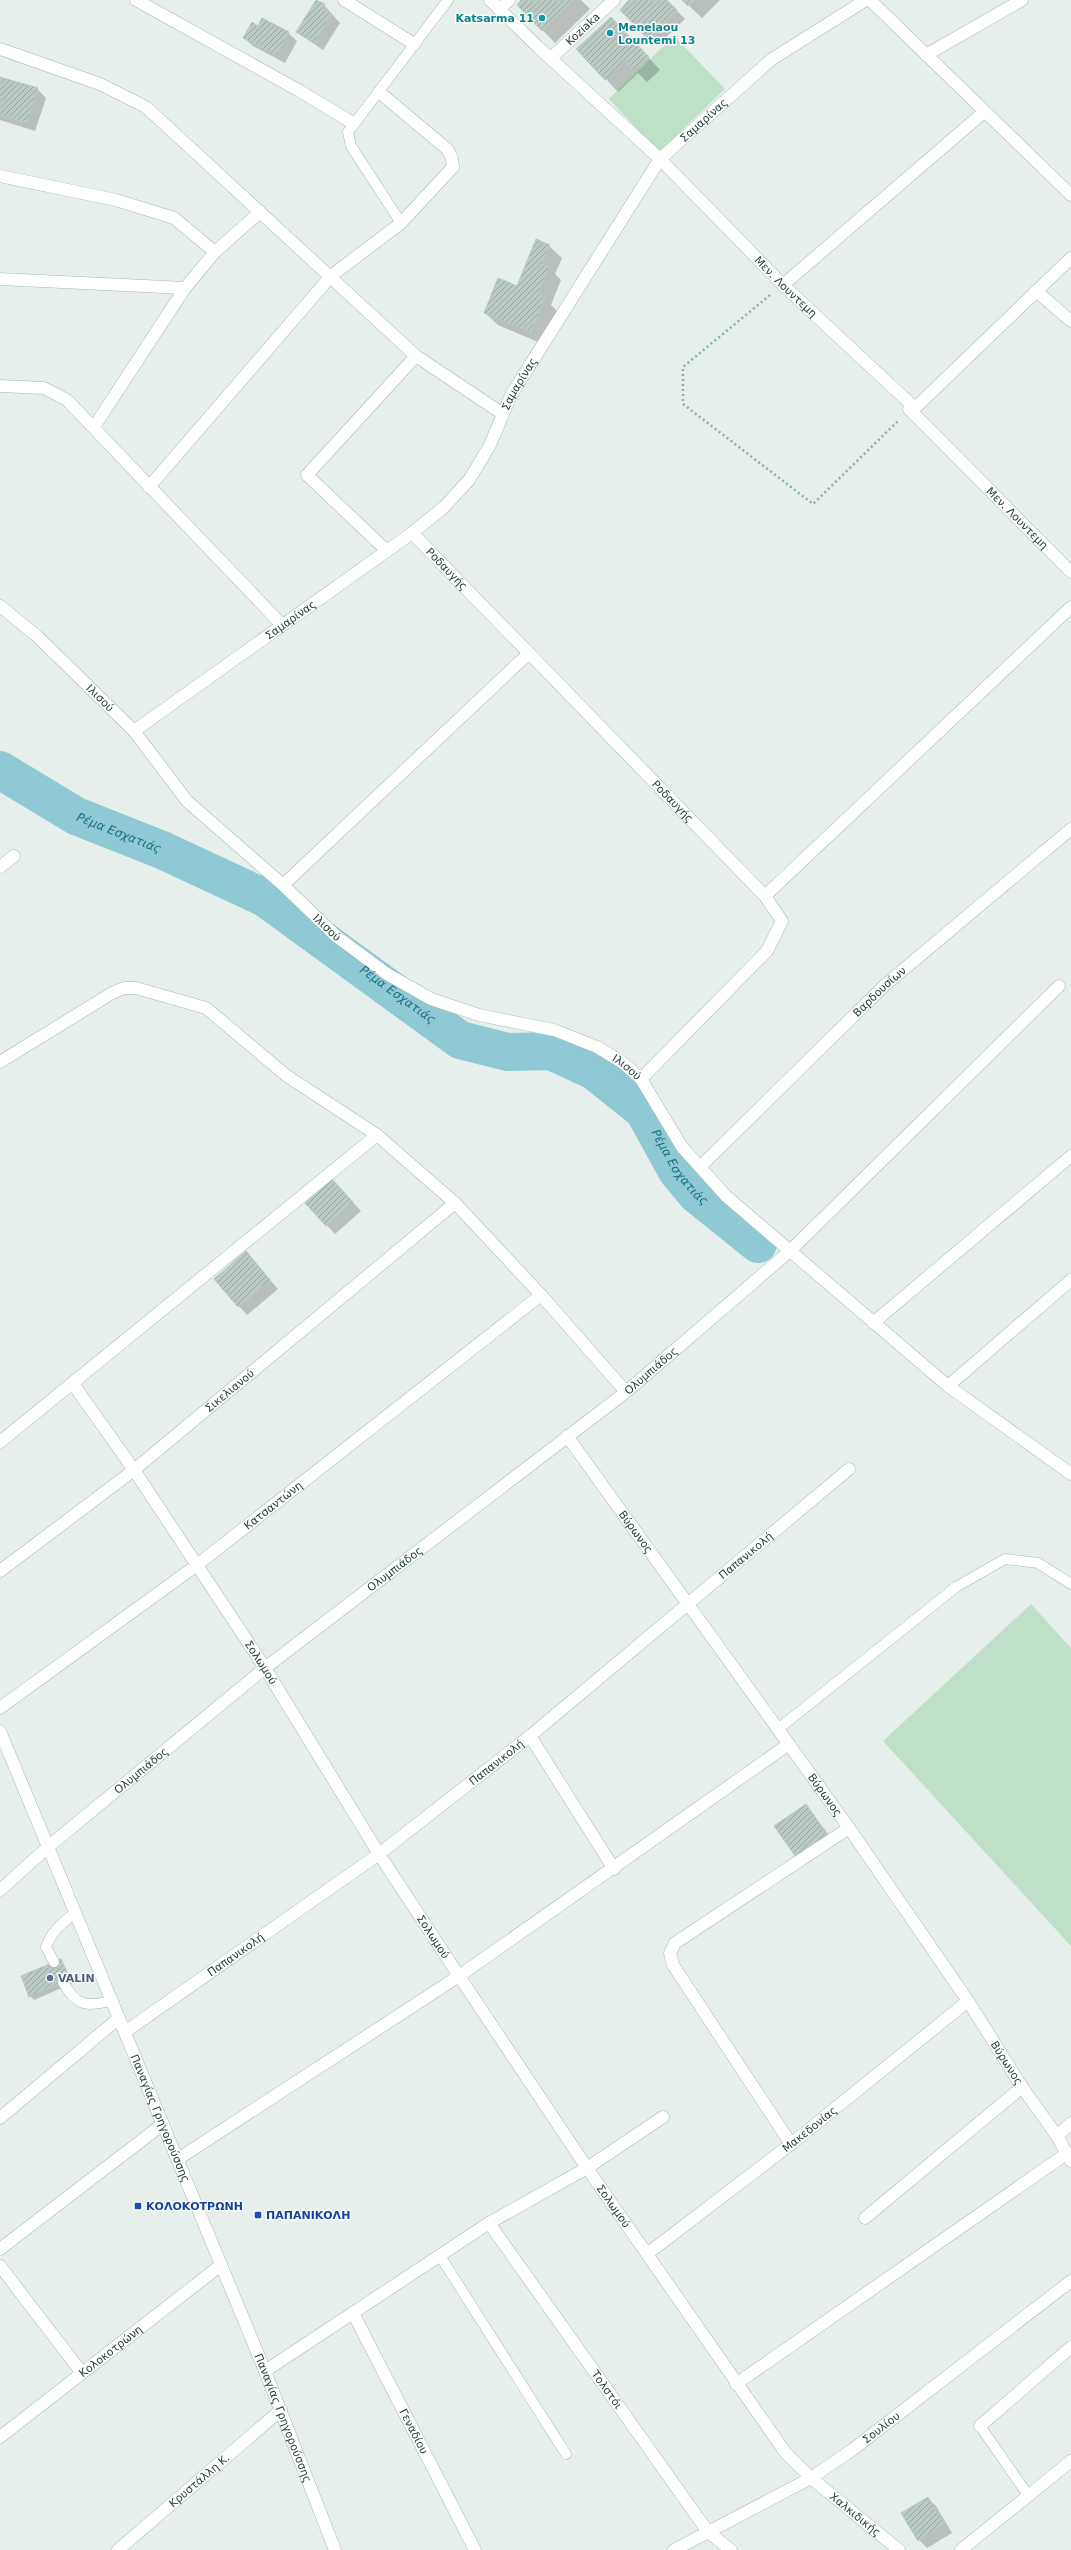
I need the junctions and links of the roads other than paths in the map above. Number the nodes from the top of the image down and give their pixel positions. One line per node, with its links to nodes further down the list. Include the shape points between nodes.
1 (136, 0): 16 (street, via 298,90)
2 (344, 0): 10 (street)
3 (448, 0): 10 (lane)
4 (490, 0): 9 (street, Μεν. Λουντεμη)
5 (614, 0): 13 (street, Koziaka)
6 (866, 0): 17 (street, Σαμαρίνας, via 772,59)
7 (870, 0): 12 (street)
8 (1022, 0): 12 (street)
9 (505, 4): 13 (street, Μεν. Λουντεμη)
10 (414, 44): 14 (lane)
11 (0, 49): 20 (street, via 100,84 146,106)
12 (926, 55): 15 (street)
13 (551, 58): 17 (street, Μεν. Λουντεμη)
14 (379, 92): 16 (lane); 21 (street, via 448,149 452,158 453,167)
15 (984, 112): 19 (street); 26 (street)
16 (353, 124): 21 (lane, via 348,132 351,146)
17 (660, 159): 26 (street, Μεν. Λουντεμη); 33 (street, Σαμαρίνας, via 511,395)
18 (0, 176): 22 (street, via 116,200 174,218)
19 (1071, 195)
20 (260, 212): 22 (street); 24 (street)
21 (401, 224): 24 (street)
22 (215, 252): 27 (street)
23 (1071, 258): 28 (street)
24 (331, 276): 30 (street); 35 (street)
25 (0, 278): 27 (street)
26 (783, 285): 32 (street, Μεν. Λουντεμη)
27 (184, 288): 34 (street)
28 (1036, 290): 29 (street); 32 (street)
29 (1071, 321)
30 (416, 356): 33 (street); 37 (street, via 308,475)
31 (0, 386): 34 (street, via 44,388 67,400)
32 (912, 408): 38 (street, Μεν. Λουντεμη)
33 (503, 414): 36 (street, Σαμαρίνας, via 490,445 469,480 444,507)
34 (94, 427): 35 (street)
35 (149, 487): 41 (street)
36 (412, 533): 37 (street, Σαμαρίνας); 42 (street, Ροδαυγής)
37 (387, 551): 41 (street, Σαμαρίνας)
38 (1071, 572)
39 (0, 606): 43 (street, Ιλισού, via 37,636)
40 (1071, 607): 48 (street)
41 (282, 626): 43 (street, Σαμαρίνας)
42 (528, 654): 47 (street); 48 (street, Ροδαυγής)
43 (134, 731): 47 (street, Ιλισού, via 187,801)
44 (1071, 829): 54 (street, Βαρδουσίων, via 886,985)
45 (14, 856): 46 (street)
46 (0, 867)
47 (283, 885): 51 (street, Ιλισού, via 336,936 387,974 432,999 479,1015 554,1030 597,1048 622,1062)
48 (765, 896): 51 (street, Ροδαυγής, via 782,921 766,951)
49 (1059, 986): 56 (street, Ολυμπιάδος)
50 (0, 1062): 52 (street, via 112,993 124,988 136,988 206,1008 287,1076)
51 (641, 1079): 54 (street, Ιλισού, via 682,1147)
52 (377, 1135): 55 (street); 60 (street)
53 (1071, 1156): 59 (street)
54 (700, 1167): 56 (street, Ιλισού, via 726,1196)
55 (454, 1203): 58 (street); 66 (street, Σικελιανού)
56 (791, 1250): 59 (street, Ιλισού); 62 (street, Ολυμπιάδος)
57 (1071, 1280): 61 (street)
58 (541, 1295): 62 (street); 68 (street, Κατσαντώνη)
59 (873, 1323): 61 (street, Ιλισού)
60 (73, 1384): 64 (street); 66 (street, Σολωμού)
61 (948, 1386): 67 (street, Ιλισού)
62 (626, 1392): 63 (street, Ολυμπιάδος)
63 (567, 1436): 71 (street, Βύρωνος); 72 (street, Ολυμπιάδος)
64 (0, 1442)
65 (849, 1469): 71 (street, Παπανικολή)
66 (134, 1470): 68 (street, Σολωμού); 69 (street, Σικελιανού)
67 (1071, 1474)
68 (197, 1564): 72 (street, Σολωμού); 73 (street, Κατσαντώνη)
69 (0, 1571)
70 (1071, 1584): 74 (lane, via 1038,1563 1004,1559 956,1587)
71 (687, 1603): 74 (street, Βύρωνος); 76 (street, Παπανικολή)
72 (265, 1668): 79 (street, Ολυμπιάδος); 80 (street, Σολωμού)
73 (0, 1708)
74 (778, 1729): 77 (street, Βύρωνος)
75 (1, 1735): 79 (street, Παναγίας Γρηγορούσσης)
76 (530, 1736): 80 (street, Παπανικολή); 81 (street)
77 (789, 1744): 78 (street, Βύρωνος); 81 (street)
78 (849, 1828): 88 (street, Βύρωνος); 97 (street, via 676,1943 670,1953 673,1965)
79 (48, 1847): 82 (street, Ολυμπιάδος); 83 (street, Παναγίας Γρηγορούσσης)
80 (379, 1854): 85 (street, Σολωμού); 90 (street, Παπανικολή)
81 (614, 1869): 85 (street)
82 (0, 1890)
83 (75, 1913): 84 (lane, via 60,1924 50,1937 46,1947); 87 (street, Παναγίας Γρηγορούσσης)
84 (54, 1962)
85 (459, 1976): 99 (street); 100 (street, Σολωμού)
86 (63, 1982): 87 (lane, via 71,1997 80,2002 95,2005)
87 (111, 2001): 89 (street, Παναγίας Γρηγορούσσης)
88 (968, 2001): 91 (street, Βύρωνος); 97 (street, Μακεδονίας)
89 (118, 2018): 90 (street, Παναγίας Γρηγορούσσης); 93 (street)
90 (124, 2032): 95 (street, Παναγίας Γρηγορούσσης)
91 (1022, 2087): 96 (street, Βύρωνος); 101 (street)
92 (663, 2117): 100 (street)
93 (0, 2118)
94 (1071, 2123): 96 (street)
95 (163, 2124): 99 (street, Παναγίας Γρηγορούσσης); 103 (street)
96 (1057, 2136): 98 (street, Βύρωνος)
97 (791, 2144): 104 (street, Μακεδονίας)
98 (1069, 2157): 113 (street)
99 (178, 2160): 106 (street, Παναγίας Γρηγορούσσης)
100 (587, 2168): 102 (street); 104 (street, Σολωμού)
101 (865, 2218)
102 (489, 2223): 105 (street); 121 (street, Τολστόι)
103 (0, 2250)
104 (647, 2254): 113 (street, Σολωμού)
105 (440, 2256): 109 (street); 117 (lane)
106 (221, 2265): 111 (street, Παναγίας Γρηγορούσσης); 112 (street, Κολοκοτρώνη)
107 (0, 2266): 112 (street)
108 (1071, 2280): 119 (street, Σουλίου, via 852,2450)
109 (353, 2313): 111 (street); 124 (street, Γεναδίου)
110 (1071, 2347): 115 (street)
111 (265, 2371): 114 (street, Παναγίας Γρηγορούσσης)
112 (82, 2373): 116 (street, Κολοκοτρώνη)
113 (736, 2384): 119 (street, Σολωμού, via 784,2452)
114 (280, 2410): 122 (street, Κρυστάλλη Κ.); 123 (street, Παναγίας Γρηγορούσσης)
115 (980, 2426): 120 (lane)
116 (0, 2437)
117 (566, 2454)
118 (1071, 2461): 120 (street)
119 (811, 2478): 121 (street, Σουλίου); 127 (street, Χαλκιδικής)
120 (1028, 2495): 128 (street)
121 (708, 2532): 125 (street, Σουλίου); 126 (street, Τολστόι)
122 (118, 2550)
123 (335, 2550)
124 (475, 2550)
125 (674, 2550)
126 (731, 2550)
127 (899, 2550)
128 (960, 2550)

